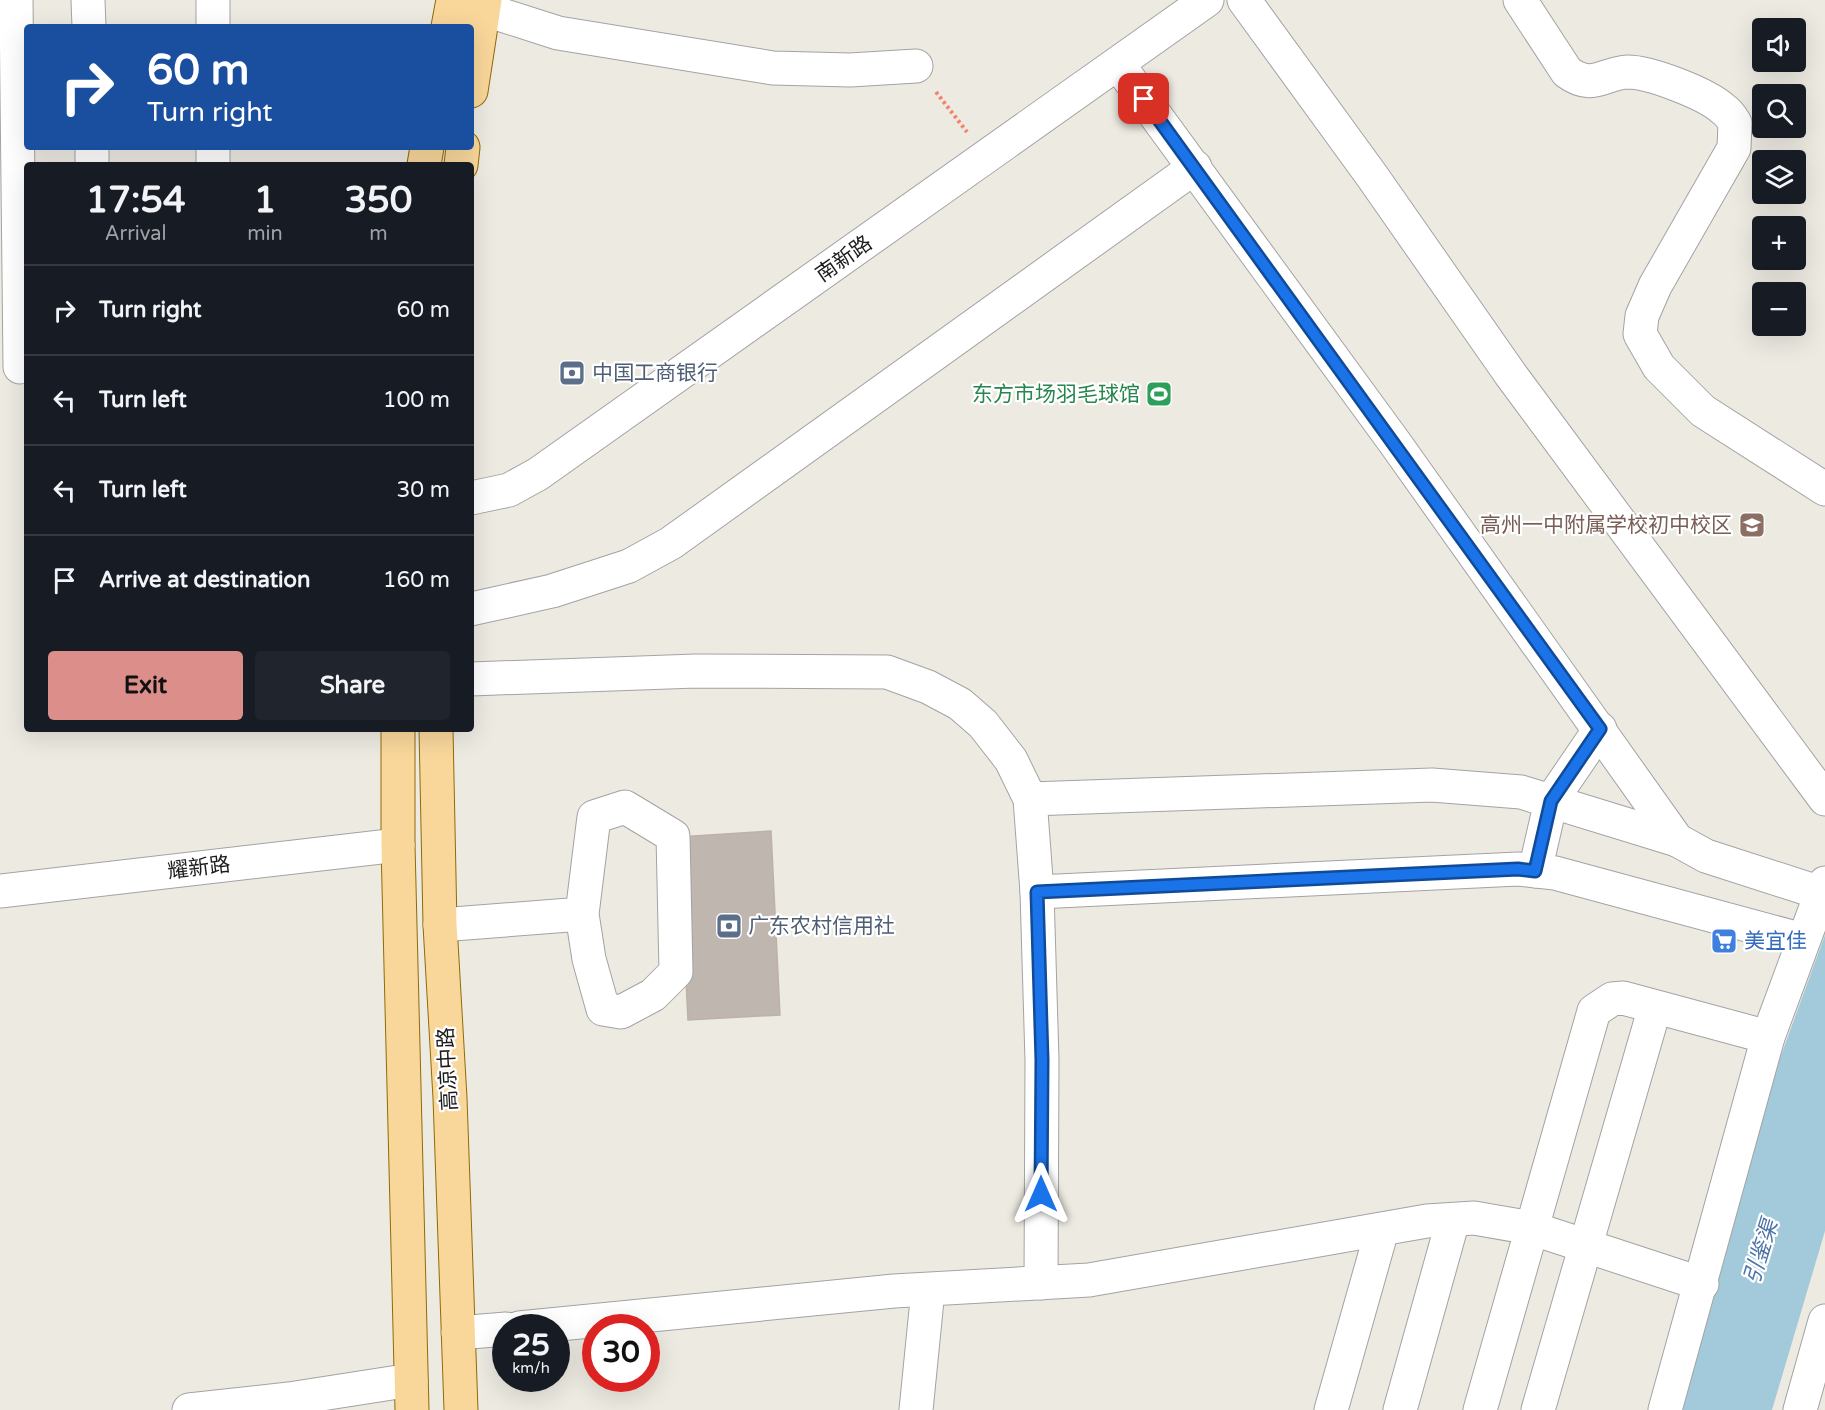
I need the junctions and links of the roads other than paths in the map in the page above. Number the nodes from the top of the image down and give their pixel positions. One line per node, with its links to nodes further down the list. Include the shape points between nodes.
1 (16, 0): 15 (street)
2 (88, 0): 8 (street)
3 (213, 0): 9 (street)
4 (1208, 0): 12 (street, 南新路)
5 (1244, 0): 24 (street, via 1511,375)
6 (1520, 0): 16 (street, via 1567,72 1577,80 1599,81 1628,72 1656,78 1710,100 1735,123 1734,148 1655,286 1642,316 1640,334 1659,367 1703,411)
7 (474, 3): 10 (main road); 11 (main road); 13 (street, via 558,33 773,68 850,70)
8 (89, 24)
9 (213, 24)
10 (451, 24)
11 (473, 24)
12 (1118, 64): 14 (street); 17 (street, 南新路, via 538,474 509,490)
13 (916, 66)
14 (1195, 167): 18 (street, via 671,543 629,566 552,591); 20 (street)
15 (16, 367)
16 (1825, 489)
17 (474, 497)
18 (474, 608)
19 (474, 679): 23 (street, via 696,671 887,672 960,704 1011,759)
20 (1600, 729): 25 (street); 26 (street)
21 (398, 732): 27 (main road, 高凉中路)
22 (436, 732): 33 (main road, 高凉中路)
23 (1030, 799): 25 (street, via 1432,785 1521,792); 31 (street)
24 (1825, 799)
25 (1551, 801): 26 (street); 28 (street)
26 (1677, 840): 29 (street, via 1706,856)
27 (398, 845): 30 (street, 耀新路); 48 (main road, 高凉中路)
28 (1535, 871): 31 (street); 34 (street, via 1555,873)
29 (1823, 888): 34 (street)
30 (0, 891)
31 (1037, 892): 41 (street, via 1042,1060)
32 (582, 914): 32 (street, via 603,1009 621,1012 653,995 676,972 673,836 625,807 594,817); 33 (street)
33 (440, 925): 47 (main road, 高凉中路)
34 (1803, 940): 36 (street)
35 (1655, 1007): 36 (street); 38 (street, via 1612,999 1594,1011); 40 (street)
36 (1768, 1037): 42 (street)
37 (1453, 1220): 38 (street, via 1474,1218); 39 (street); 53 (street)
38 (1531, 1228): 40 (street); 54 (street)
39 (1382, 1230): 41 (street, via 1089,1280); 52 (street)
40 (1588, 1247): 42 (street); 55 (street)
41 (1041, 1283): 43 (street)
42 (1702, 1284): 56 (street)
43 (928, 1290): 45 (street); 51 (street)
44 (1825, 1321): 57 (street)
45 (570, 1323)
46 (492, 1330): 47 (street)
47 (458, 1333): 50 (main road, 高凉中路)
48 (412, 1395): 49 (street, via 289,1399)
49 (189, 1410)
50 (461, 1410)
51 (916, 1410)
52 (1331, 1410)
53 (1400, 1410)
54 (1480, 1410)
55 (1539, 1410)
56 (1665, 1410)
57 (1800, 1410)

